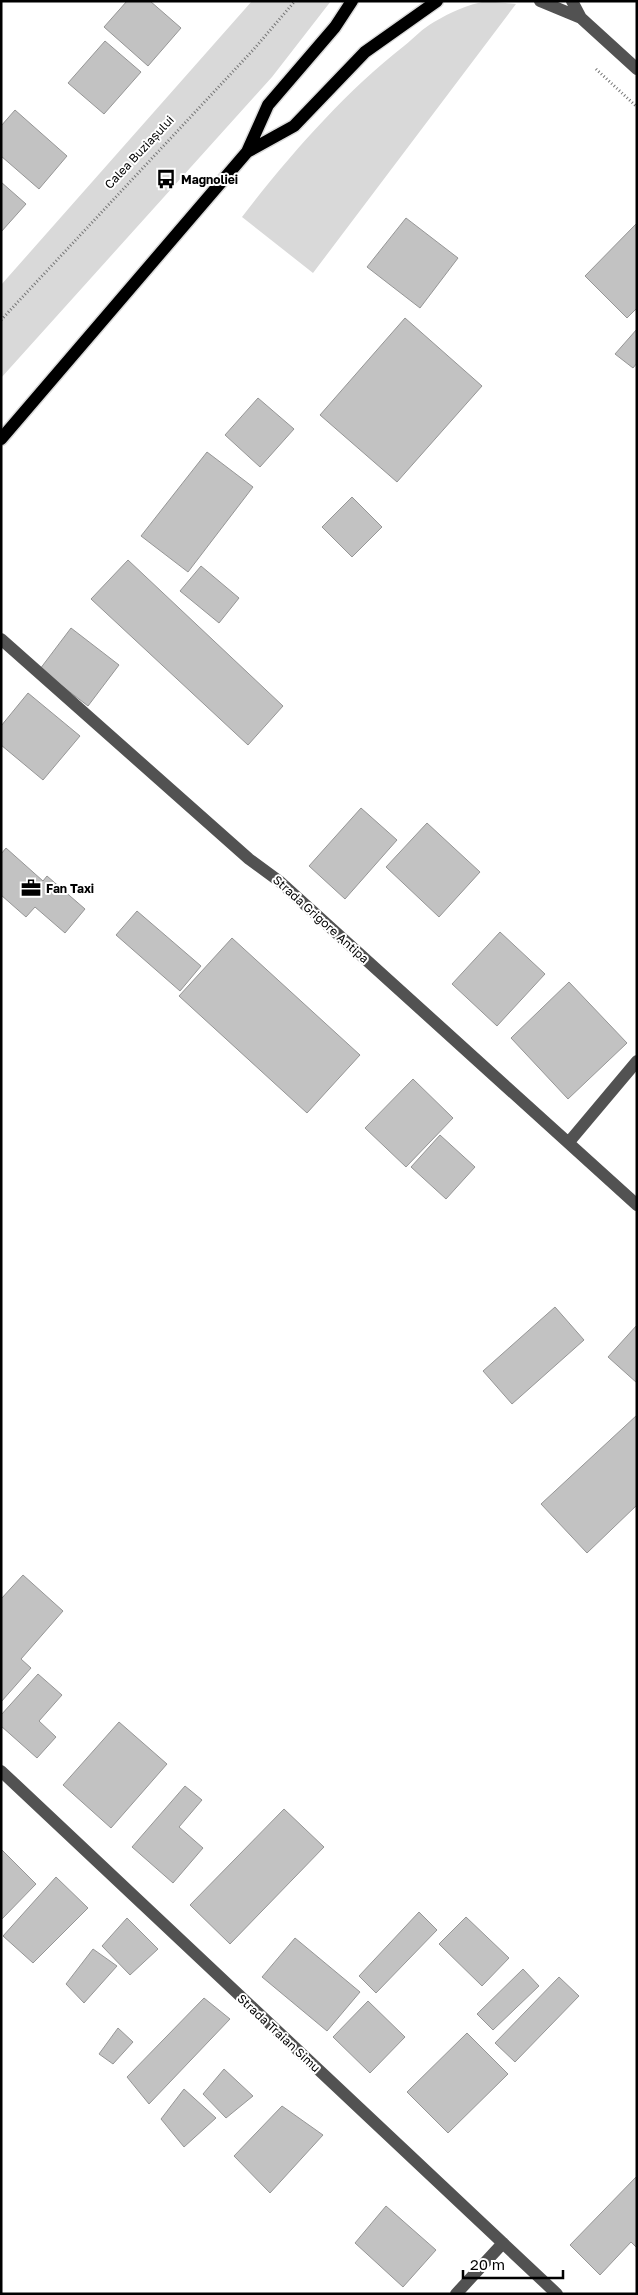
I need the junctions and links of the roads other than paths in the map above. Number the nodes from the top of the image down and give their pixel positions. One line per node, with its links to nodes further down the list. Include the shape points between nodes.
1 (352, 1): 7 (main road, via 335,27 268,105)
2 (437, 1): 7 (main road, via 365,52 294,126)
3 (540, 1): 5 (street)
4 (572, 1): 5 (street)
5 (581, 18): 6 (street)
6 (637, 69)
7 (247, 152): 8 (main road)
8 (1, 439)
9 (1, 638): 11 (street, Strada Grigore Antipa, via 249,859 279,880)
10 (637, 1061): 11 (street)
11 (569, 1142): 12 (street, Strada Grigore Antipa)
12 (637, 1205)
13 (1, 1771): 14 (street, Strada Traian Simu)
14 (503, 2243): 15 (street); 16 (street, Strada Traian Simu)
15 (456, 2294)
16 (558, 2294)

